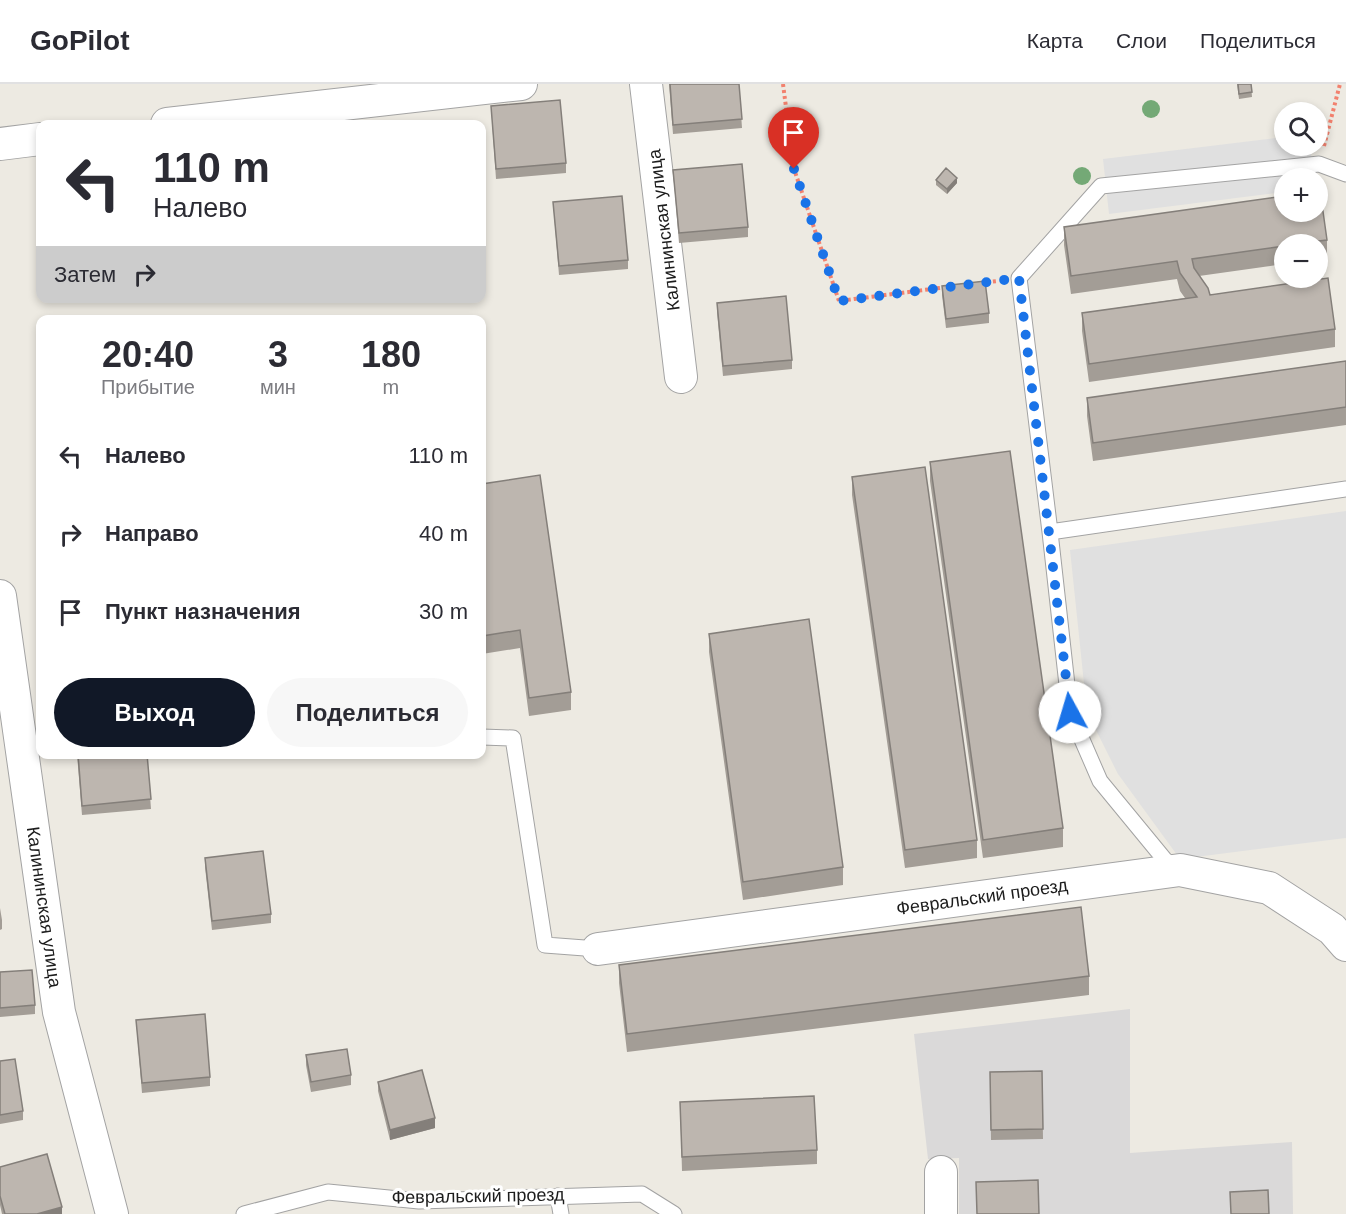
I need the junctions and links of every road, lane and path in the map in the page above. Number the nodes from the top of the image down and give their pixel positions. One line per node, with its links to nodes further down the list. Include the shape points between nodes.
1 (521, 84): 5 (street)
2 (646, 84): 13 (street, Калининская улица)
3 (783, 84): 12 (path, via 794,169 839,301)
4 (1340, 84): 8 (path)
5 (202, 120)
6 (36, 140): 7 (street)
7 (0, 144)
8 (1319, 164): 9 (lane); 10 (lane, via 1101,186)
9 (1346, 174)
10 (1019, 278): 11 (path); 15 (lane)
11 (974, 284)
12 (952, 287)
13 (681, 377)
14 (1346, 489): 15 (lane)
15 (1050, 532): 18 (lane, via 1070,712 1100,782 1165,860)
16 (0, 596): 23 (street, Калининская улица, via 59,1012)
17 (486, 737): 20 (lane, via 513,738 545,945)
18 (1180, 870): 19 (street, Февральский проезд, via 1269,888 1332,929); 20 (street, Февральский проезд)
19 (1346, 945)
20 (598, 949)
21 (941, 1172): 27 (street)
22 (558, 1196): 24 (lane, Февральский проезд, via 419,1201 328,1192); 25 (lane); 26 (lane, Февральский проезд, via 642,1194)
23 (111, 1214)
24 (244, 1214)
25 (561, 1214)
26 (674, 1214)
27 (941, 1214)

